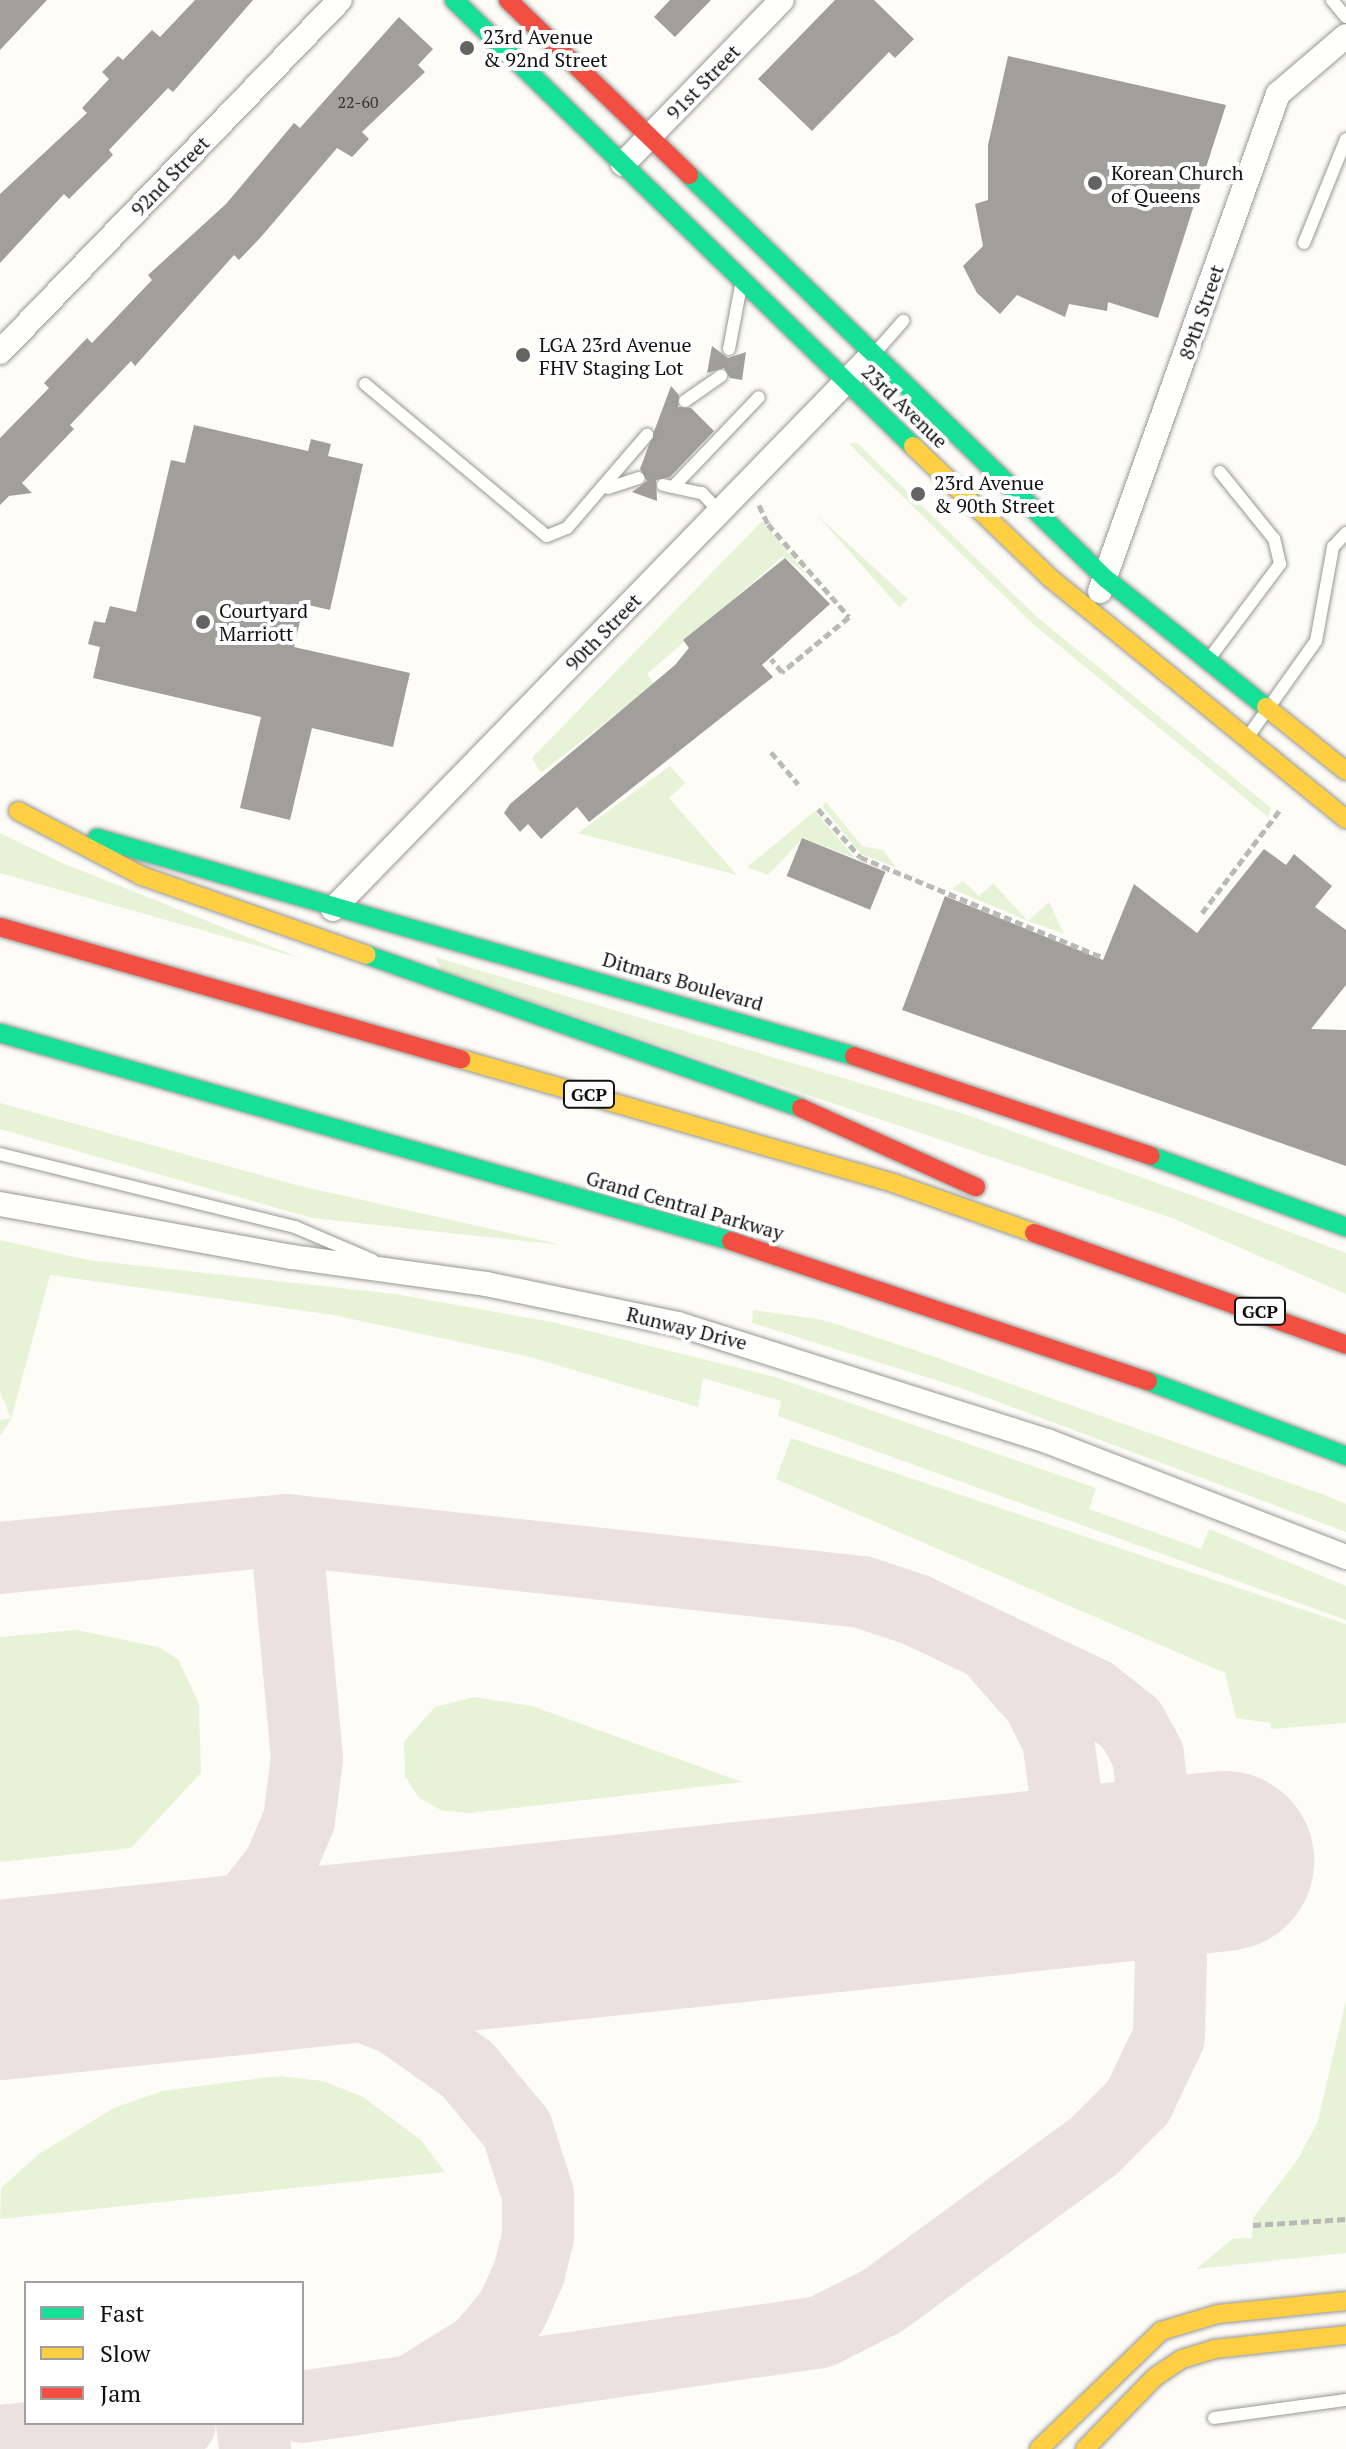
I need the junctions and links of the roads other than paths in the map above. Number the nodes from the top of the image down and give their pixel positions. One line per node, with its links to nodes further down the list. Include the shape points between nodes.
1 (340, 0): 15 (street, 92nd Street)
2 (454, 0): 10 (main road, 23rd Avenue)
3 (508, 0): 8 (main road, 23rd Avenue)
4 (782, 0): 8 (street, 91st Street)
5 (1332, 0): 6 (lane)
6 (1346, 17)
7 (1346, 36): 28 (street, 89th Street, via 1278,94)
8 (649, 136): 10 (street, 91st Street); 16 (main road, 23rd Avenue)
9 (1346, 139): 11 (lane)
10 (623, 164): 12 (main road, 23rd Avenue)
11 (1304, 243)
12 (742, 278): 14 (lane); 18 (main road, 23rd Avenue)
13 (903, 321): 16 (lane)
14 (729, 349)
15 (0, 352)
16 (872, 355): 18 (street, 90th Street); 28 (main road, 23rd Avenue)
17 (721, 376): 21 (lane)
18 (848, 381): 26 (street, 90th Street); 29 (main road, 23rd Avenue)
19 (365, 384): 25 (lane, via 542,535 560,533)
20 (759, 397): 26 (lane, via 668,486 702,493)
21 (685, 401)
22 (647, 435): 25 (lane)
23 (1220, 472): 30 (lane, via 1274,539 1280,564)
24 (638, 478): 25 (lane)
25 (602, 492)
26 (720, 512): 37 (street, 90th Street)
27 (1346, 533): 31 (lane, via 1333,547 1316,641)
28 (1105, 578): 29 (street, 89th Street); 30 (main road, 23rd Avenue)
29 (1092, 614): 32 (main road, 23rd Avenue)
30 (1208, 661): 31 (main road, 23rd Avenue)
31 (1268, 709): 32 (lane); 33 (main road, 23rd Avenue)
32 (1247, 738): 35 (main road, 23rd Avenue)
33 (1346, 771)
34 (0, 802): 36 (main road, Ditmars Boulevard)
35 (1341, 806)
36 (18, 811): 37 (main road, Ditmars Boulevard); 44 (main road, via 142,876 832,1119)
37 (333, 909): 42 (main road, Ditmars Boulevard, via 811,1041)
38 (0, 927): 44 (main road, GCP, via 789,1151)
39 (0, 1036): 46 (main road, Grand Central Parkway, via 814,1266 1107,1365)
40 (0, 1154): 43 (lane, via 295,1227)
41 (0, 1204): 43 (street, Runway Drive, via 279,1255)
42 (1346, 1227)
43 (390, 1268): 47 (street, Runway Drive, via 583,1303 771,1349 1062,1446)
44 (1173, 1279): 45 (main road, GCP)
45 (1346, 1345)
46 (1346, 1456)
47 (1346, 1557)
48 (1346, 2301): 52 (main road, via 1218,2314 1161,2331)
49 (1346, 2335): 53 (main road, via 1214,2349 1182,2359 1155,2377)
50 (1346, 2400): 51 (lane)
51 (1214, 2418)
52 (1039, 2449)
53 (1085, 2449)

